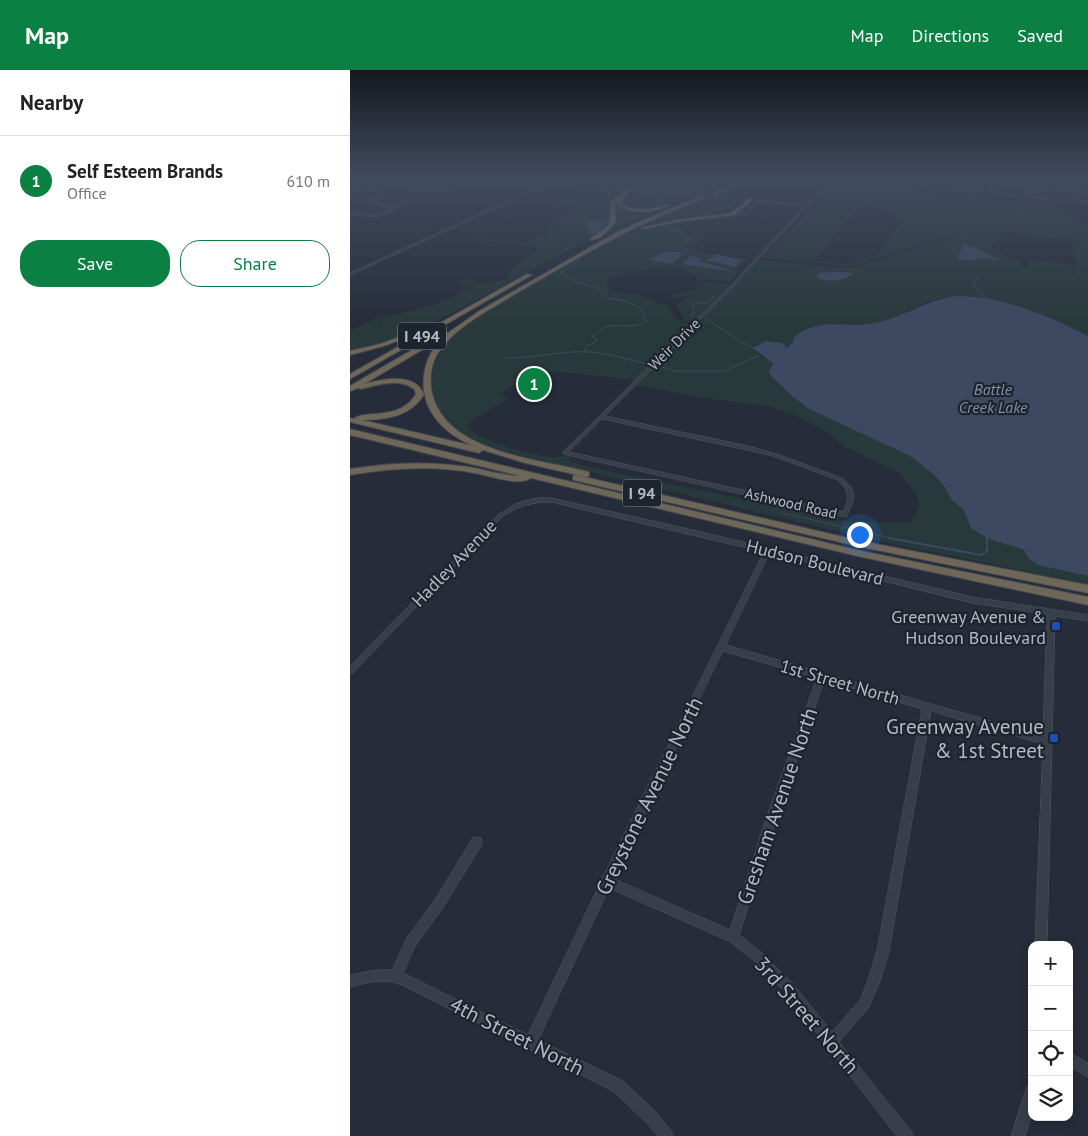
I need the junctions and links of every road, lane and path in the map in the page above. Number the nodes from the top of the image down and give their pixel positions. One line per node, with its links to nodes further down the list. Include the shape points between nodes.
1 (442, 228): 12 (street)
2 (448, 228): 13 (street)
3 (610, 228): 9 (highway)
4 (622, 228): 11 (highway, I 494)
5 (632, 228): 8 (highway, I 494)
6 (646, 228): 8 (highway)
7 (786, 228): 19 (street, Weir Drive)
8 (602, 242): 15 (highway, I 494)
9 (584, 243)
10 (560, 258): 11 (highway)
11 (549, 265): 14 (highway, I 494)
12 (350, 269)
13 (350, 274)
14 (493, 295): 16 (highway, via 424,330); 17 (highway, I 494)
15 (488, 308): 18 (highway, I 494); 25 (highway, via 448,336 430,358 426,376 435,412 450,429 474,443)
16 (350, 353)
17 (350, 377)
18 (350, 391): 20 (highway, via 397,381 415,385 420,390 413,404 398,412)
19 (602, 417): 24 (street, Weir Drive); 24 (street, Ashwood Road, via 748,448 811,468 844,482 851,492 850,502 845,514)
20 (350, 419): 25 (highway)
21 (350, 424): 31 (highway, I 94)
22 (350, 432): 29 (highway, I 94)
23 (350, 438): 27 (highway)
24 (566, 453)
25 (566, 469): 31 (highway)
26 (350, 472): 27 (highway, via 436,466 478,470 516,480)
27 (526, 478): 29 (highway, via 625,504)
28 (580, 507): 30 (street, Hudson Boulevard); 37 (street, Hadley Avenue, via 543,500 508,509)
29 (706, 517): 33 (highway, I 94, via 857,553)
30 (768, 550): 34 (street, Hudson Boulevard, via 972,600); 36 (street, Greystone Avenue North)
31 (935, 559): 32 (highway, I 94)
32 (1088, 589)
33 (1088, 601)
34 (1051, 613): 35 (street, Hudson Boulevard); 40 (street)
35 (1088, 618)
36 (721, 647): 38 (street, 1st Street North); 42 (street, Greystone Avenue North)
37 (350, 671)
38 (822, 676): 39 (street, 1st Street North); 43 (street, Gresham Avenue North)
39 (927, 707): 40 (street, 1st Street North); 47 (street, via 883,951 864,1004)
40 (1046, 742): 44 (street)
41 (477, 842): 45 (street, via 412,942)
42 (607, 881): 43 (street, 3rd Street North); 48 (street, Greystone Avenue North)
43 (734, 937): 47 (street, 3rd Street North, via 788,986)
44 (1041, 941)
45 (396, 975): 46 (street, 4th Street North); 48 (street, 4th Street North)
46 (350, 981)
47 (832, 1041): 53 (street, 3rd Street North)
48 (531, 1042): 52 (street, 4th Street North, via 618,1086)
49 (1073, 1061): 50 (street)
50 (1088, 1071)
51 (1028, 1105): 54 (street)
52 (666, 1136)
53 (906, 1136)
54 (1018, 1136)

